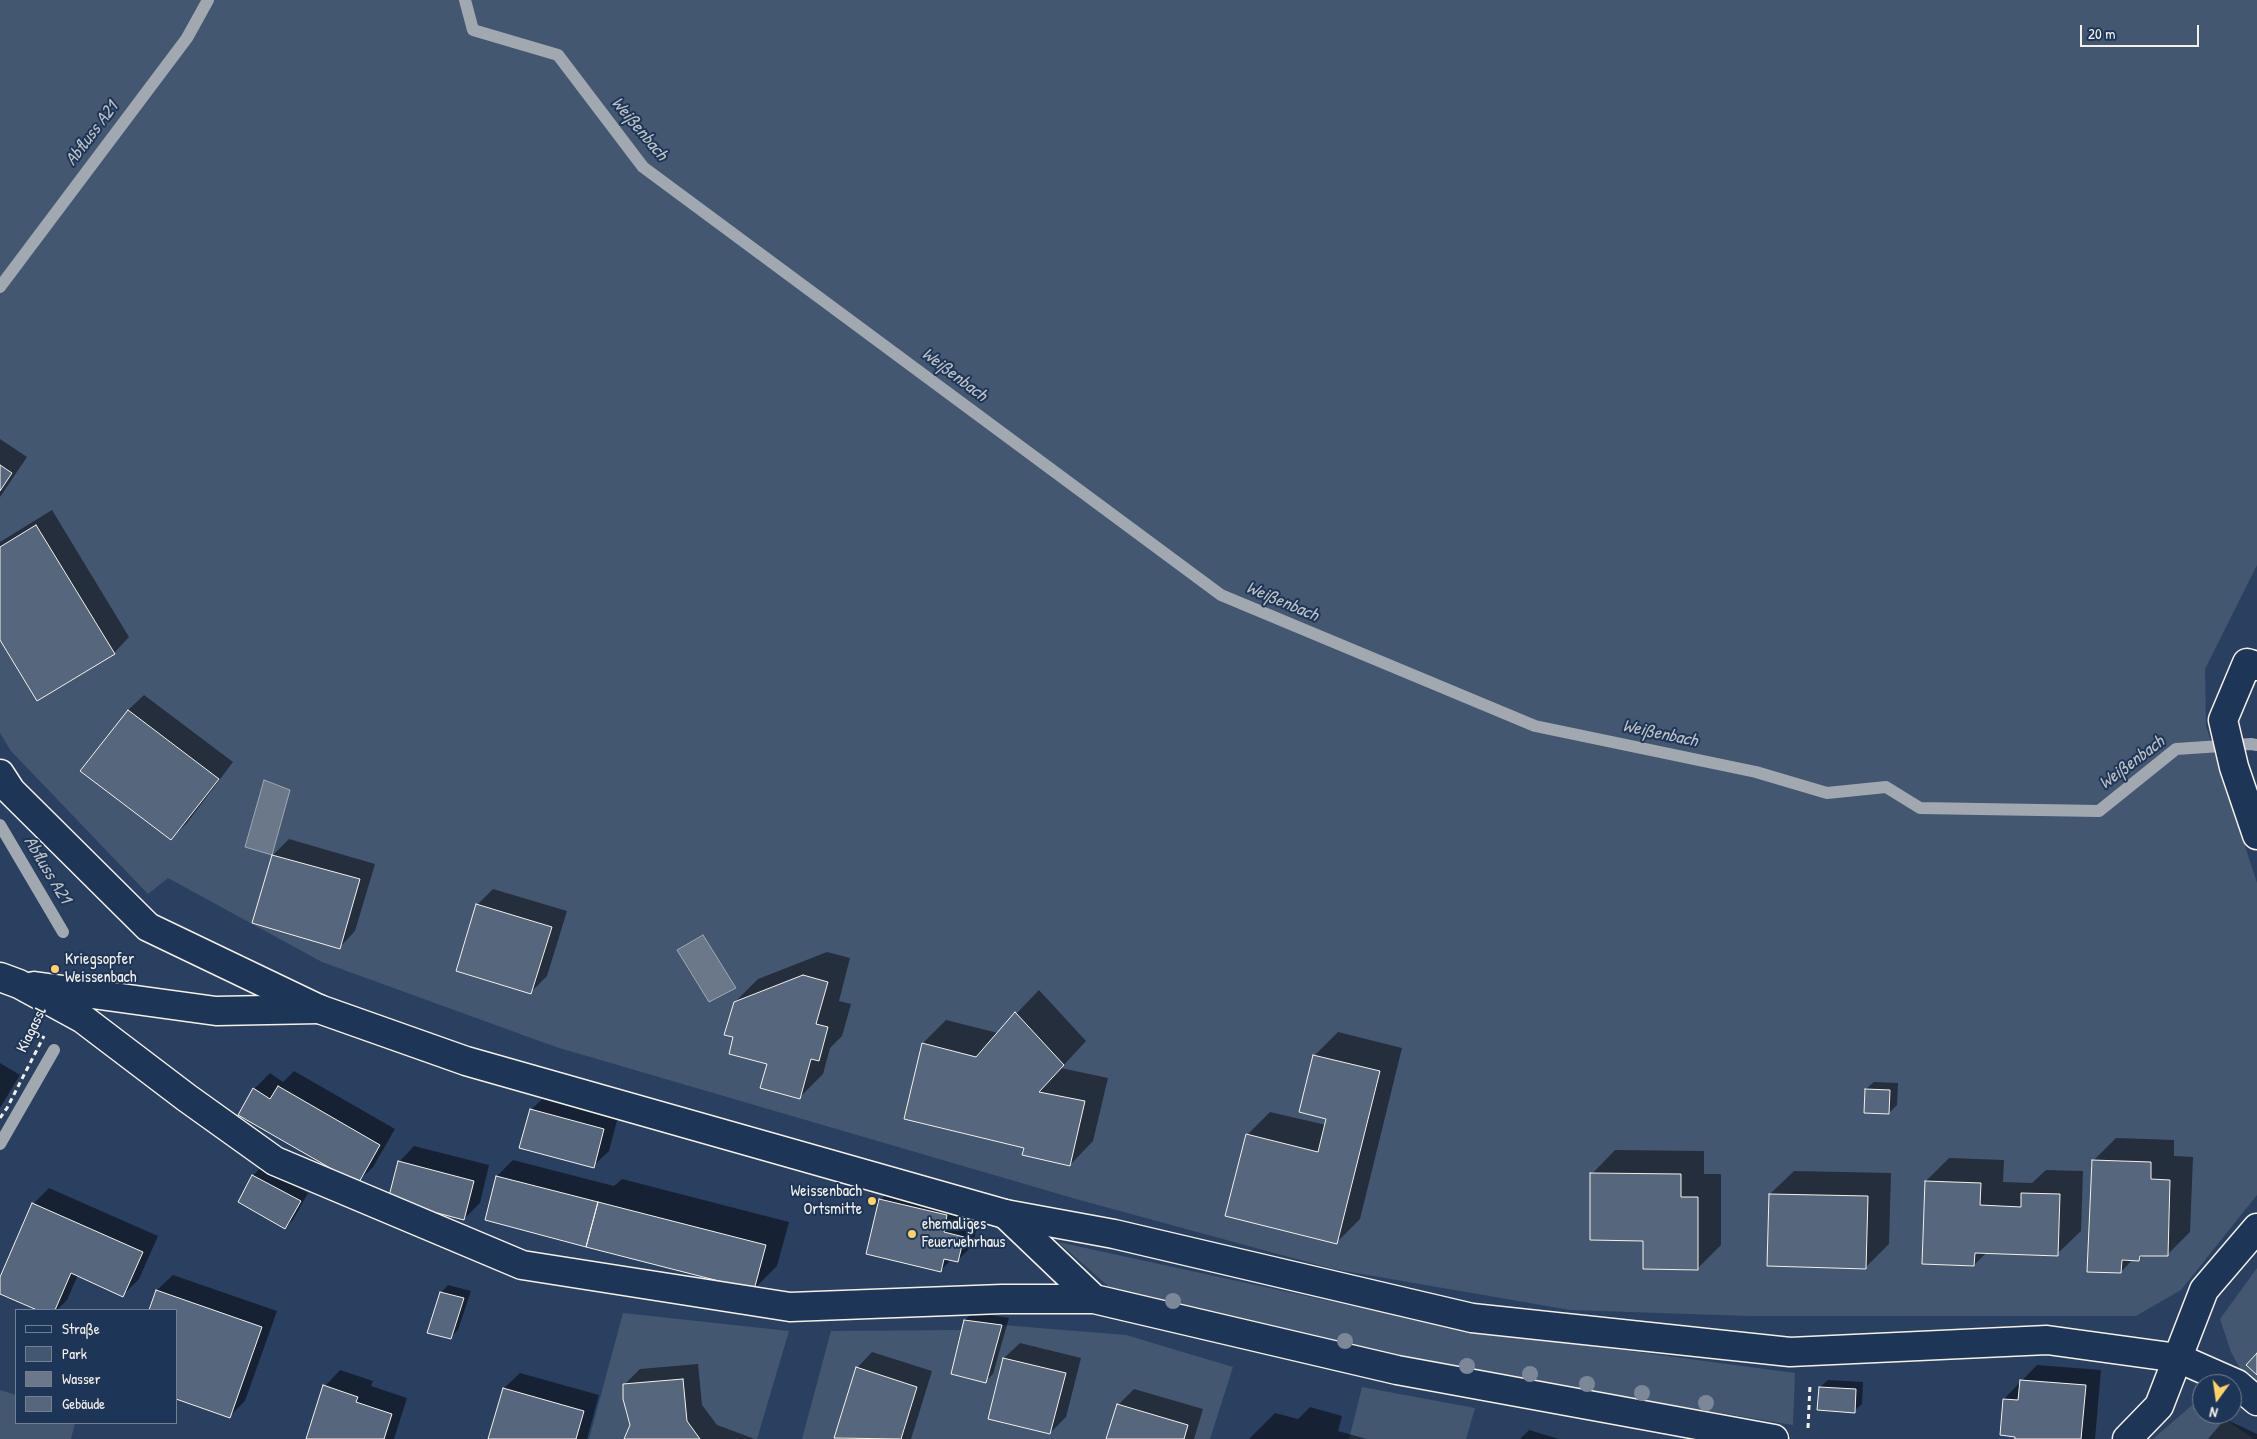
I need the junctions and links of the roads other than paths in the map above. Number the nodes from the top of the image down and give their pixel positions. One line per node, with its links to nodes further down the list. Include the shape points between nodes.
1 (2257, 666): 3 (street, via 2247,663 2223,720 2234,767)
2 (0, 774): 5 (street, via 11,791 148,927)
3 (2257, 835)
4 (10, 981): 5 (street, via 216,1011); 8 (street, via 103,1033 275,1161 522,1265 790,1307)
5 (319, 1009): 6 (street, via 466,1060)
6 (1005, 1214): 8 (street); 9 (street, via 1114,1234 1472,1318 1790,1352 2047,1340)
7 (2257, 1228): 9 (street, via 2204,1290)
8 (1094, 1299): 11 (street, via 1398,1370)
9 (2178, 1358): 10 (street, via 2237,1384); 12 (street, via 2159,1406)
10 (2257, 1401)
11 (1774, 1439)
12 (2127, 1439)

